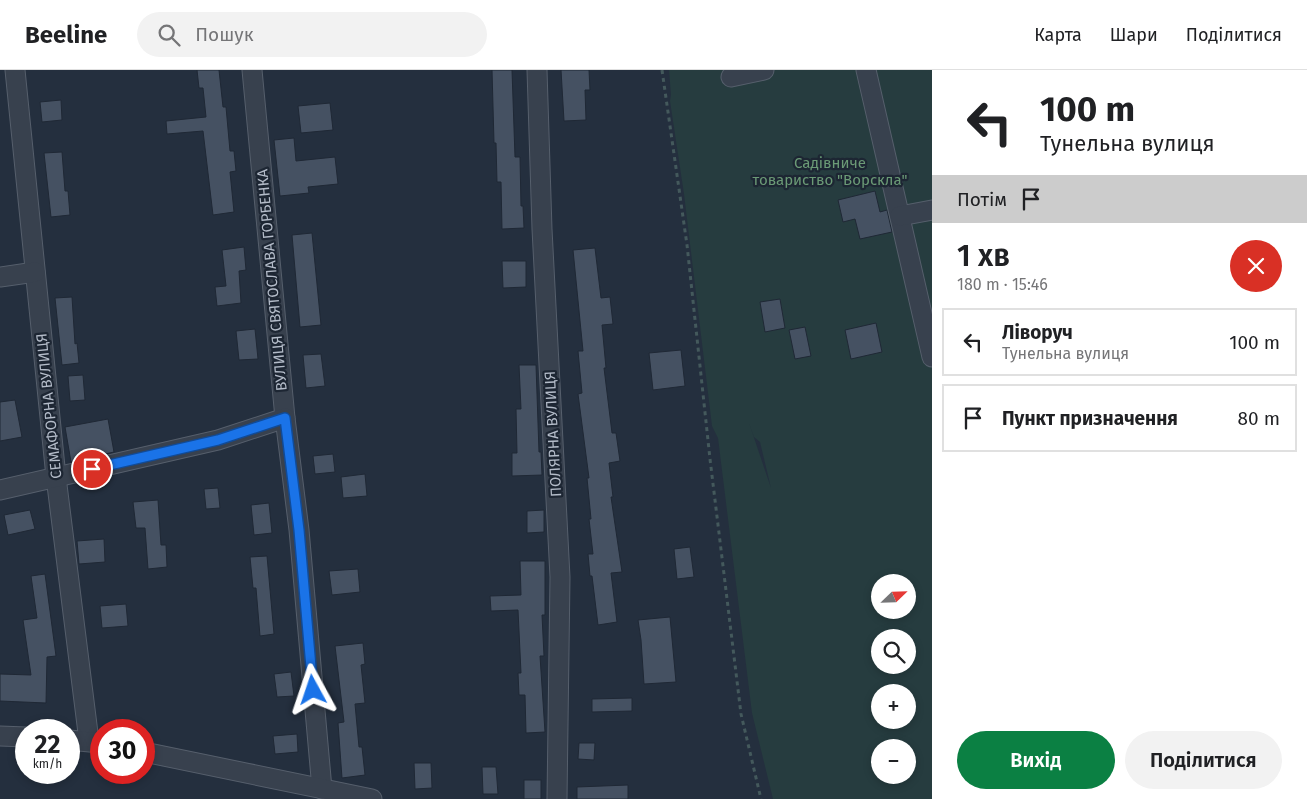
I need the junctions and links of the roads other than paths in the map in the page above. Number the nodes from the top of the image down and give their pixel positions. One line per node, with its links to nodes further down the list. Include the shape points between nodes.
1 (15, 70): 9 (street, СЕМАФОРНА ВУЛИЦЯ)
2 (252, 70): 12 (street, ВУЛИЦЯ СВЯТОСЛАВА ГОРБЕНКА)
3 (537, 70): 21 (street, ПОЛЯРНА ВУЛИЦЯ, via 560,577)
4 (764, 70): 6 (street)
5 (866, 70): 8 (street)
6 (731, 77)
7 (932, 210): 8 (street)
8 (900, 216): 11 (street)
9 (35, 272): 10 (street); 13 (street, СЕМАФОРНА ВУЛИЦЯ)
10 (0, 277)
11 (932, 357)
12 (285, 418): 13 (street, via 218,440); 19 (street, ВУЛИЦЯ СВЯТОСЛАВА ГОРБЕНКА, via 299,530)
13 (56, 477): 14 (street); 15 (street, СЕМАФОРНА ВУЛИЦЯ)
14 (0, 490)
15 (92, 719)
16 (0, 736): 17 (street)
17 (15, 737)
18 (155, 754): 19 (street)
19 (322, 789): 20 (street)
20 (372, 799)
21 (557, 799)

